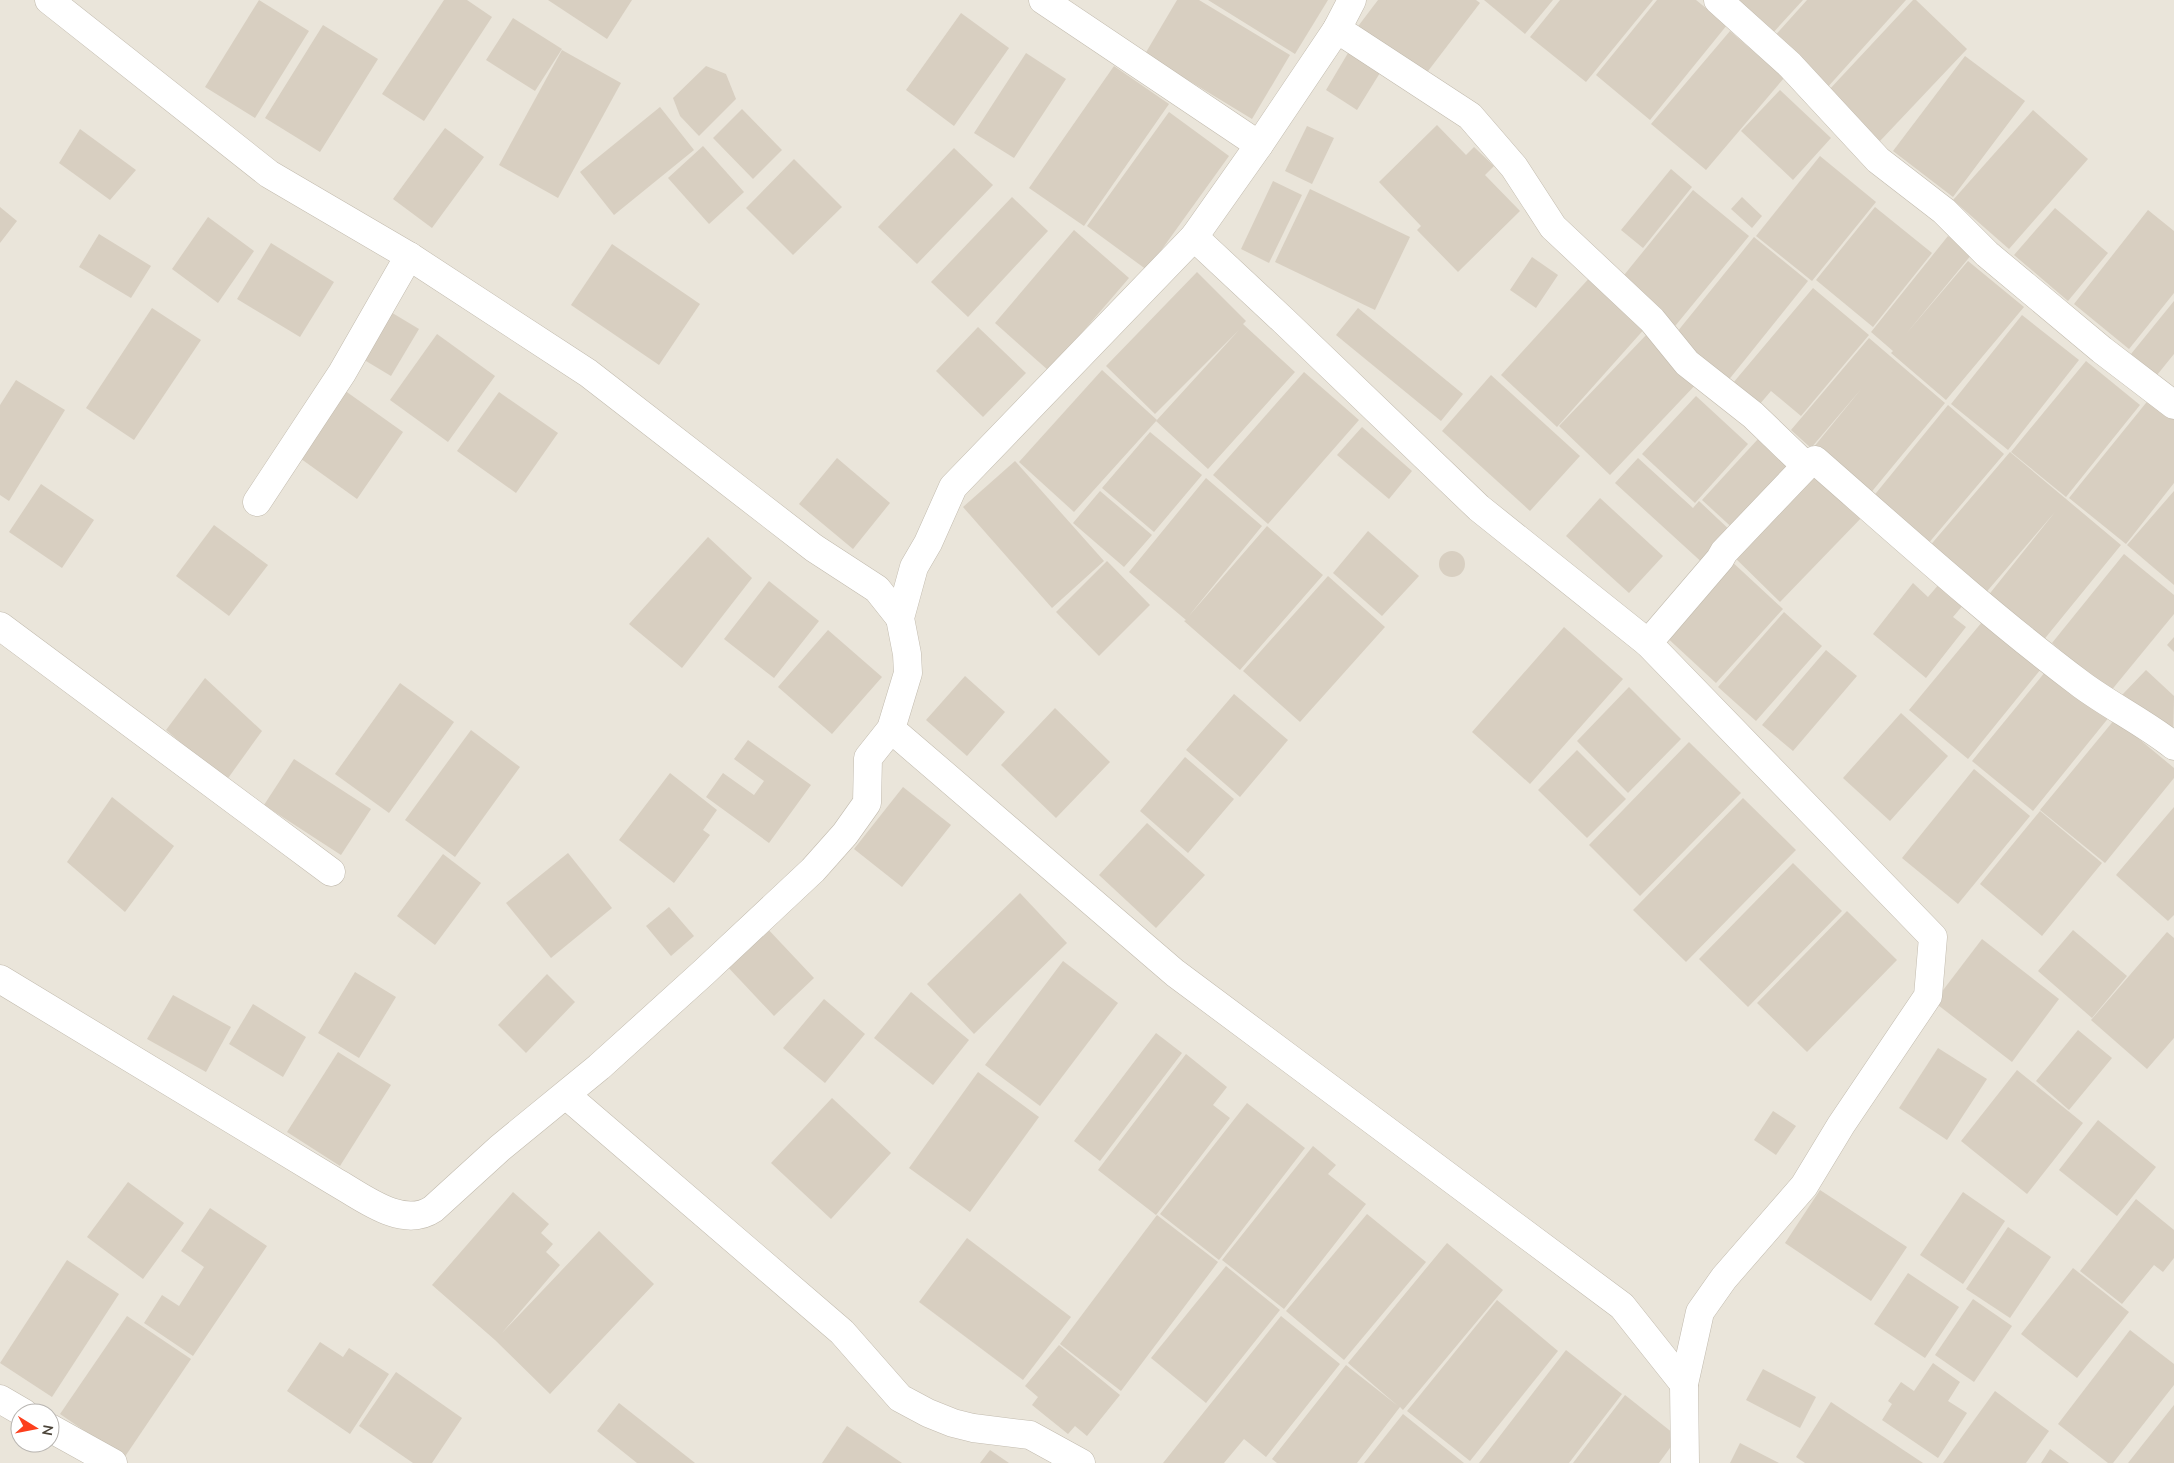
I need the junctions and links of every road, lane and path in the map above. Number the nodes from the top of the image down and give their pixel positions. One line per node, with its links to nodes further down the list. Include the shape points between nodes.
1 (49, 0): 8 (street, via 269,174)
2 (1043, 0): 6 (street)
3 (1352, 0): 5 (street)
4 (1718, 0): 9 (street, via 1790,65 1878,160 1944,211 1987,254 2102,350)
5 (1337, 29): 6 (street); 10 (street, via 1470,116 1514,167 1553,227 1652,320 1687,363 1753,415)
6 (1259, 145): 7 (street)
7 (1194, 237): 12 (street, via 954,487 914,567); 14 (street, via 1479,508)
8 (409, 256): 11 (street, via 342,373); 12 (street, via 588,374 814,548 877,589)
9 (2174, 405)
10 (1806, 466): 14 (street, via 1724,552); 16 (street, via 1815,460 1986,609 2084,686)
11 (257, 502)
12 (900, 618): 15 (street, via 908,673)
13 (0, 626): 17 (street)
14 (1648, 643): 20 (street, via 1933,937 1928,996 1841,1124 1804,1186 1724,1278 1700,1312)
15 (891, 729): 19 (street, via 868,758 867,803 845,834 813,870); 20 (street, via 1175,973 1622,1306)
16 (2174, 746)
17 (331, 872)
18 (0, 979): 19 (street, via 334,1181 397,1215 418,1216 428,1212)
19 (566, 1095): 23 (street, via 842,1332 900,1398 953,1423 1030,1435)
20 (1684, 1384): 24 (street)
21 (60, 1434): 22 (street)
22 (113, 1463)
23 (1081, 1463)
24 (1685, 1463)

